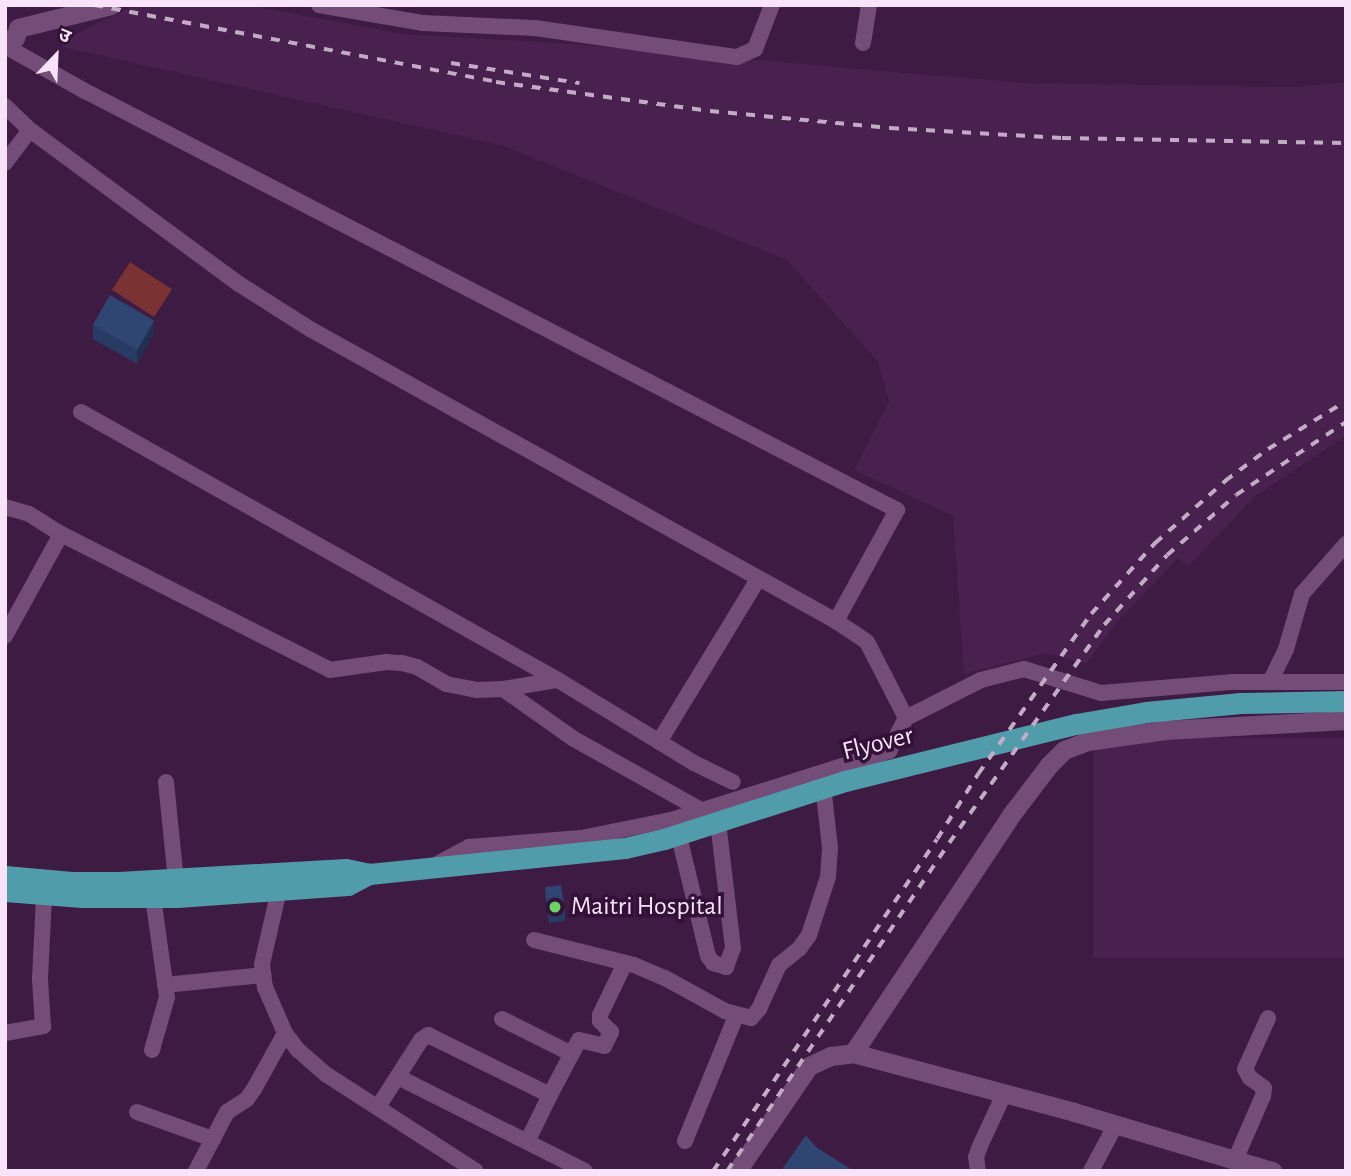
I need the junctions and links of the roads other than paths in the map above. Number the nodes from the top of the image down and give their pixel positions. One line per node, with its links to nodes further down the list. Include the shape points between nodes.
1 (111, 5): 5 (street, via 18,28)
2 (319, 5): 3 (street, via 423,23 536,28 737,57 755,49)
3 (772, 5)
4 (869, 5): 6 (street)
5 (8, 42): 15 (street, via 110,103 898,510)
6 (863, 43)
7 (5, 106): 8 (street)
8 (30, 130): 9 (street); 14 (street, via 239,284 310,330)
9 (5, 163)
10 (80, 412): 17 (street)
11 (5, 507): 12 (street, via 29,514)
12 (61, 534): 16 (street); 20 (street, via 330,670 402,663 461,688)
13 (1346, 544): 18 (street, via 1302,594 1286,649)
14 (758, 579): 15 (street); 26 (street)
15 (836, 621): 23 (street, via 867,642)
16 (5, 636)
17 (558, 680): 20 (street); 26 (street)
18 (1270, 682): 19 (street); 21 (street)
19 (1346, 682)
20 (503, 689): 30 (street, via 574,739)
21 (1134, 690): 23 (street, via 1101,693 1024,669 981,680); 25 (street)
22 (1346, 701): 32 (highway, Flyover, via 1241,703 1076,724 845,781 638,845)
23 (906, 718): 27 (street, via 889,751)
24 (1346, 720): 25 (street)
25 (1137, 733): 50 (street, via 1087,741 1064,750 1049,765)
26 (659, 742): 29 (street)
27 (821, 772): 30 (street); 44 (street, via 831,862 813,923 804,943 779,965 755,1016)
28 (166, 782): 35 (street)
29 (733, 782)
30 (710, 809): 31 (street); 31 (street, via 733,948 728,967 715,964 708,956)
31 (675, 820): 32 (street, via 581,838 469,847)
32 (429, 869): 33 (highway, Flyover)
33 (369, 874): 35 (highway, via 346,869); 36 (highway, via 348,885)
34 (5, 876): 35 (highway, via 72,882)
35 (176, 881)
36 (279, 890): 39 (highway); 42 (street)
37 (5, 891): 38 (highway)
38 (44, 896): 39 (highway); 47 (street, via 43,1026)
39 (153, 898): 43 (street)
40 (534, 940): 41 (street)
41 (625, 963): 44 (street, via 665,978); 51 (street, via 600,1015 611,1032 604,1046 579,1040)
42 (263, 975): 43 (street); 48 (street)
43 (165, 985): 49 (street, via 167,997)
44 (736, 1016): 60 (street)
45 (1268, 1018): 61 (street, via 1245,1069 1265,1092)
46 (502, 1019): 51 (street)
47 (5, 1033)
48 (285, 1033): 55 (street, via 327,1075); 58 (street, via 254,1089 227,1112)
49 (152, 1050)
50 (853, 1053): 53 (street); 65 (street, via 830,1056 809,1066)
51 (572, 1054): 54 (street)
52 (398, 1077): 54 (street, via 428,1035); 55 (street); 59 (street)
53 (1004, 1094): 57 (street); 66 (street, via 976,1157)
54 (550, 1095): 59 (street)
55 (378, 1107): 63 (street)
56 (137, 1112): 58 (street)
57 (1116, 1124): 61 (street); 67 (street)
58 (213, 1139): 62 (street)
59 (528, 1140): 64 (street)
60 (685, 1141)
61 (1236, 1158): 68 (street)
62 (202, 1169)
63 (476, 1171)
64 (585, 1171)
65 (737, 1171)
66 (978, 1171)
67 (1091, 1171)
68 (1272, 1171)

